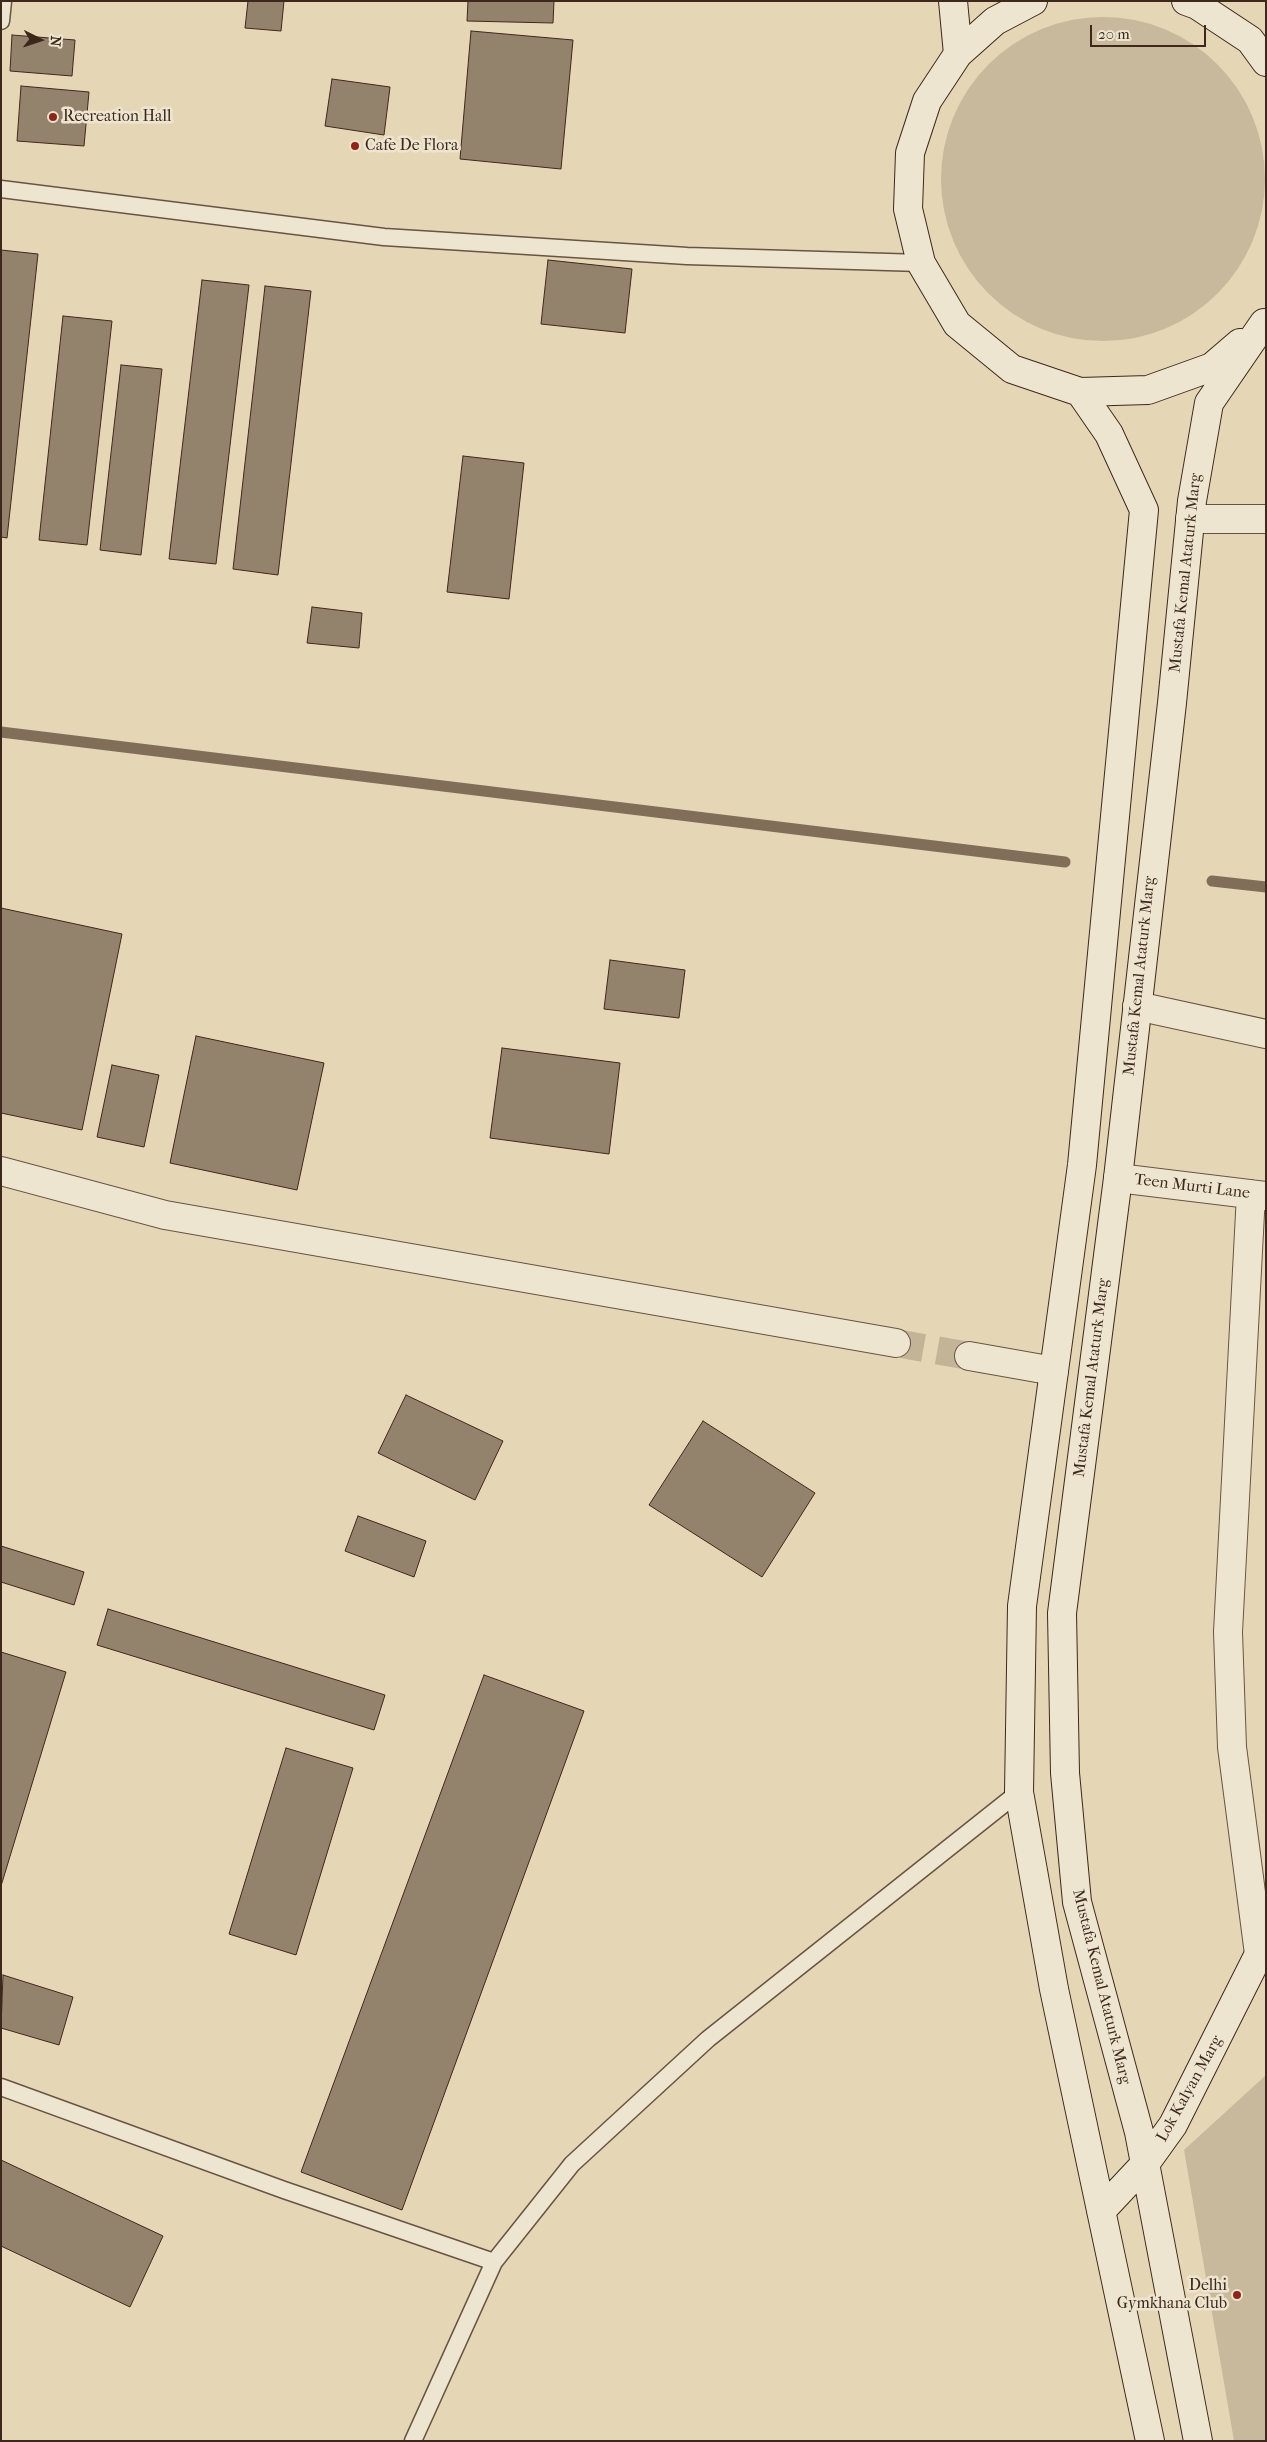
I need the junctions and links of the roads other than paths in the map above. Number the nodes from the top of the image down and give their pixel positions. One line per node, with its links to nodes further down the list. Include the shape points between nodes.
1 (3, 1): 5 (lane)
2 (954, 1): 6 (main road)
3 (1033, 1): 6 (main road, via 995,21)
4 (1186, 1): 7 (main road, via 1197,4 1250,40)
5 (1, 21)
6 (958, 54): 9 (main road, via 927,100 910,153 908,209)
7 (1266, 62)
8 (1, 189): 9 (lane, via 384,237 687,256)
9 (921, 263): 11 (main road, via 957,324 1012,369)
10 (1265, 322): 11 (main road, via 1212,367 1148,390); 12 (main road, Mustafa Kemal Ataturk Marg, via 1209,403)
11 (1080, 392): 21 (main road, via 1109,434 1144,510 1082,1165)
12 (1190, 519): 13 (main road); 14 (main road, Mustafa Kemal Ataturk Marg)
13 (1266, 519)
14 (1137, 1006): 15 (main road); 17 (main road, Mustafa Kemal Ataturk Marg)
15 (1266, 1034)
16 (1, 1172): 19 (main road, via 165,1215)
17 (1118, 1178): 18 (main road, Teen Murti Lane); 25 (main road, Mustafa Kemal Ataturk Marg, via 1062,1613 1065,1773 1077,1902)
18 (1258, 1195): 23 (main road, via 1228,1632 1232,1747)
19 (896, 1343)
20 (969, 1356): 21 (main road)
21 (1054, 1371): 22 (main road, via 1022,1606)
22 (1019, 1792): 26 (main road, via 1054,1989); 27 (lane, via 708,2039 572,2164)
23 (1263, 1955): 25 (main road, Lok Kalyan Marg, via 1173,2125)
24 (1, 2087): 27 (lane)
25 (1145, 2164): 26 (main road, Lok Kalyan Marg); 30 (main road, Mustafa Kemal Ataturk Marg)
26 (1101, 2211): 29 (main road)
27 (494, 2262): 28 (lane)
28 (412, 2441)
29 (1150, 2441)
30 (1198, 2441)

